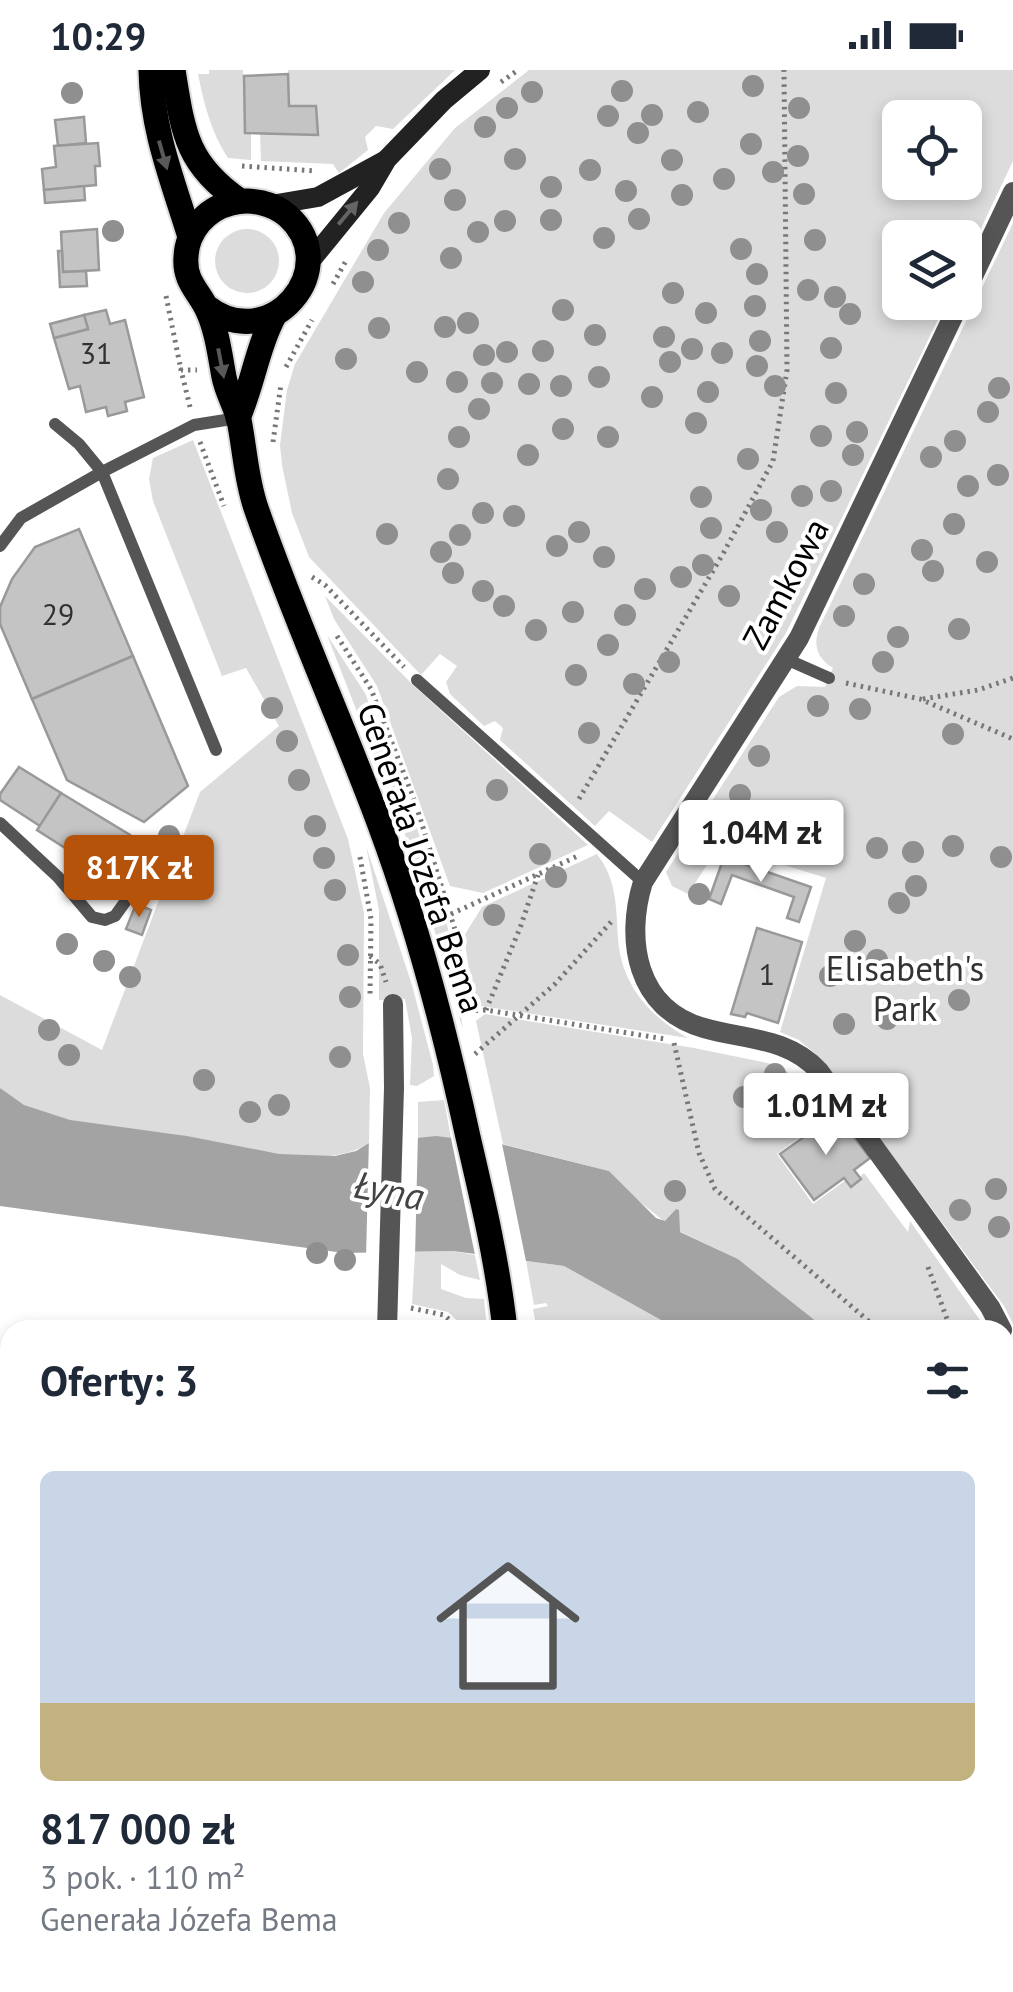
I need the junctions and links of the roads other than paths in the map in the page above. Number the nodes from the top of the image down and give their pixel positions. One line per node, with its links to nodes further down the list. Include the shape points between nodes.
1 (151, 70): 8 (main road, one-way to 8, via 159,142)
2 (173, 70): 6 (main road, via 199,166)
3 (480, 70): 4 (street)
4 (387, 159): 7 (street, via 318,196); 10 (street, one-way to 4)
5 (1013, 192): 9 (street)
6 (240, 201): 7 (main road); 8 (main road, via 208,214)
7 (270, 206): 10 (main road, via 296,227)
8 (190, 238): 11 (main road, via 187,274)
9 (982, 257)
10 (307, 265): 12 (main road, via 298,294)
11 (207, 306): 12 (main road, via 244,322); 14 (main road, Generała Józefa Bema, one-way to 14)
12 (275, 314): 14 (main road, Generała Józefa Bema)
13 (951, 320): 18 (street, Zamkowa)
14 (238, 418): 16 (lane, via 194,424); 26 (main road, Generała Józefa Bema, via 251,494 278,570 468,1058)
15 (55, 424): 16 (lane)
16 (102, 472): 17 (lane, via 21,518); 21 (lane)
17 (0, 546)
18 (786, 659): 19 (lane); 23 (street, Zamkowa)
19 (828, 678)
20 (417, 680): 23 (lane)
21 (216, 750)
22 (0, 823): 24 (lane, via 92,917 115,916)
23 (643, 882): 28 (street, Zamkowa, via 635,908 636,958 652,990 693,1024 782,1044 810,1061)
24 (135, 888)
25 (393, 1004): 27 (street)
26 (504, 1319)
27 (387, 1320)
28 (997, 1320)

